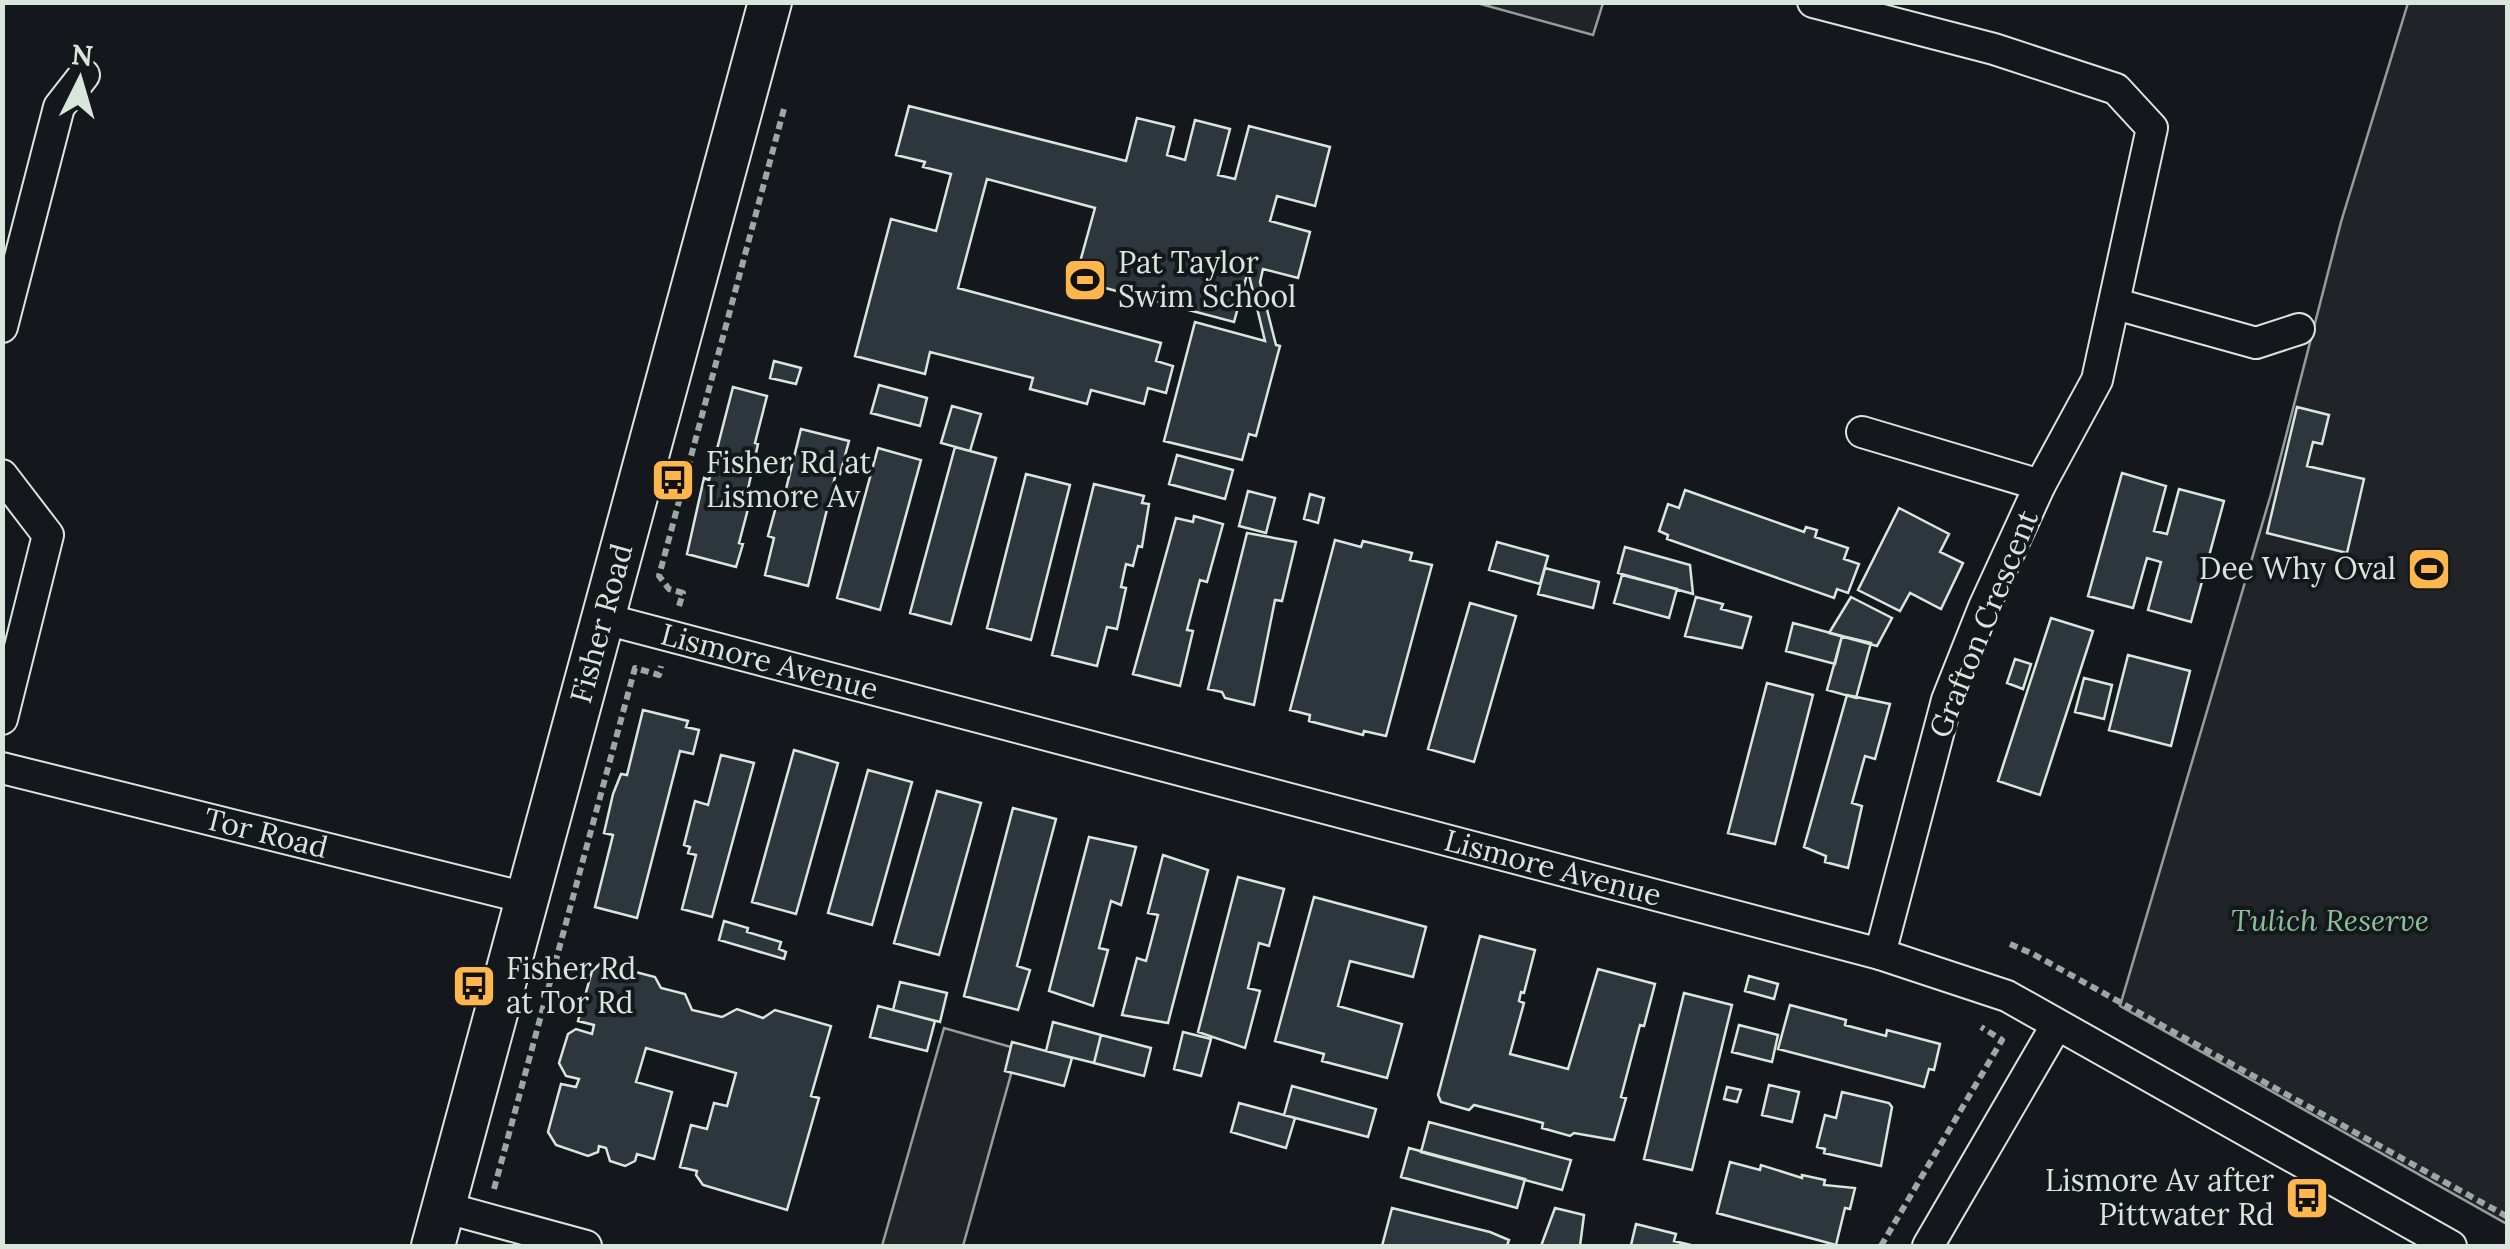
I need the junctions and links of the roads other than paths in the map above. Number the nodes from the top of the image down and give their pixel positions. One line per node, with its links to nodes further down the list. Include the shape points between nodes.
1 (770, 2): 10 (main road, Fisher Road)
2 (1813, 2): 4 (street, Grafton Crescent, via 1994,49 2116,90 2152,128)
3 (84, 75): 5 (street, via 59,106)
4 (2116, 304): 6 (street, via 2256,343); 9 (street, Grafton Crescent, via 2096,380)
5 (2, 327)
6 (2299, 330)
7 (1862, 432): 9 (street)
8 (2, 475): 11 (street, via 48,534)
9 (2040, 486): 14 (street, Grafton Crescent, via 1947,700)
10 (605, 619): 13 (main road, Fisher Road); 14 (street, Lismore Avenue)
11 (2, 719)
12 (2, 768): 13 (street, Tor Road)
13 (530, 899): 16 (main road, Fisher Road)
14 (1880, 954): 15 (street, Lismore Avenue, via 2007,996)
15 (2056, 1026): 18 (street); 19 (street, Lismore Avenue)
16 (438, 1227): 17 (street, via 485,1220)
17 (586, 1246)
18 (1928, 1246)
19 (2451, 1246)

